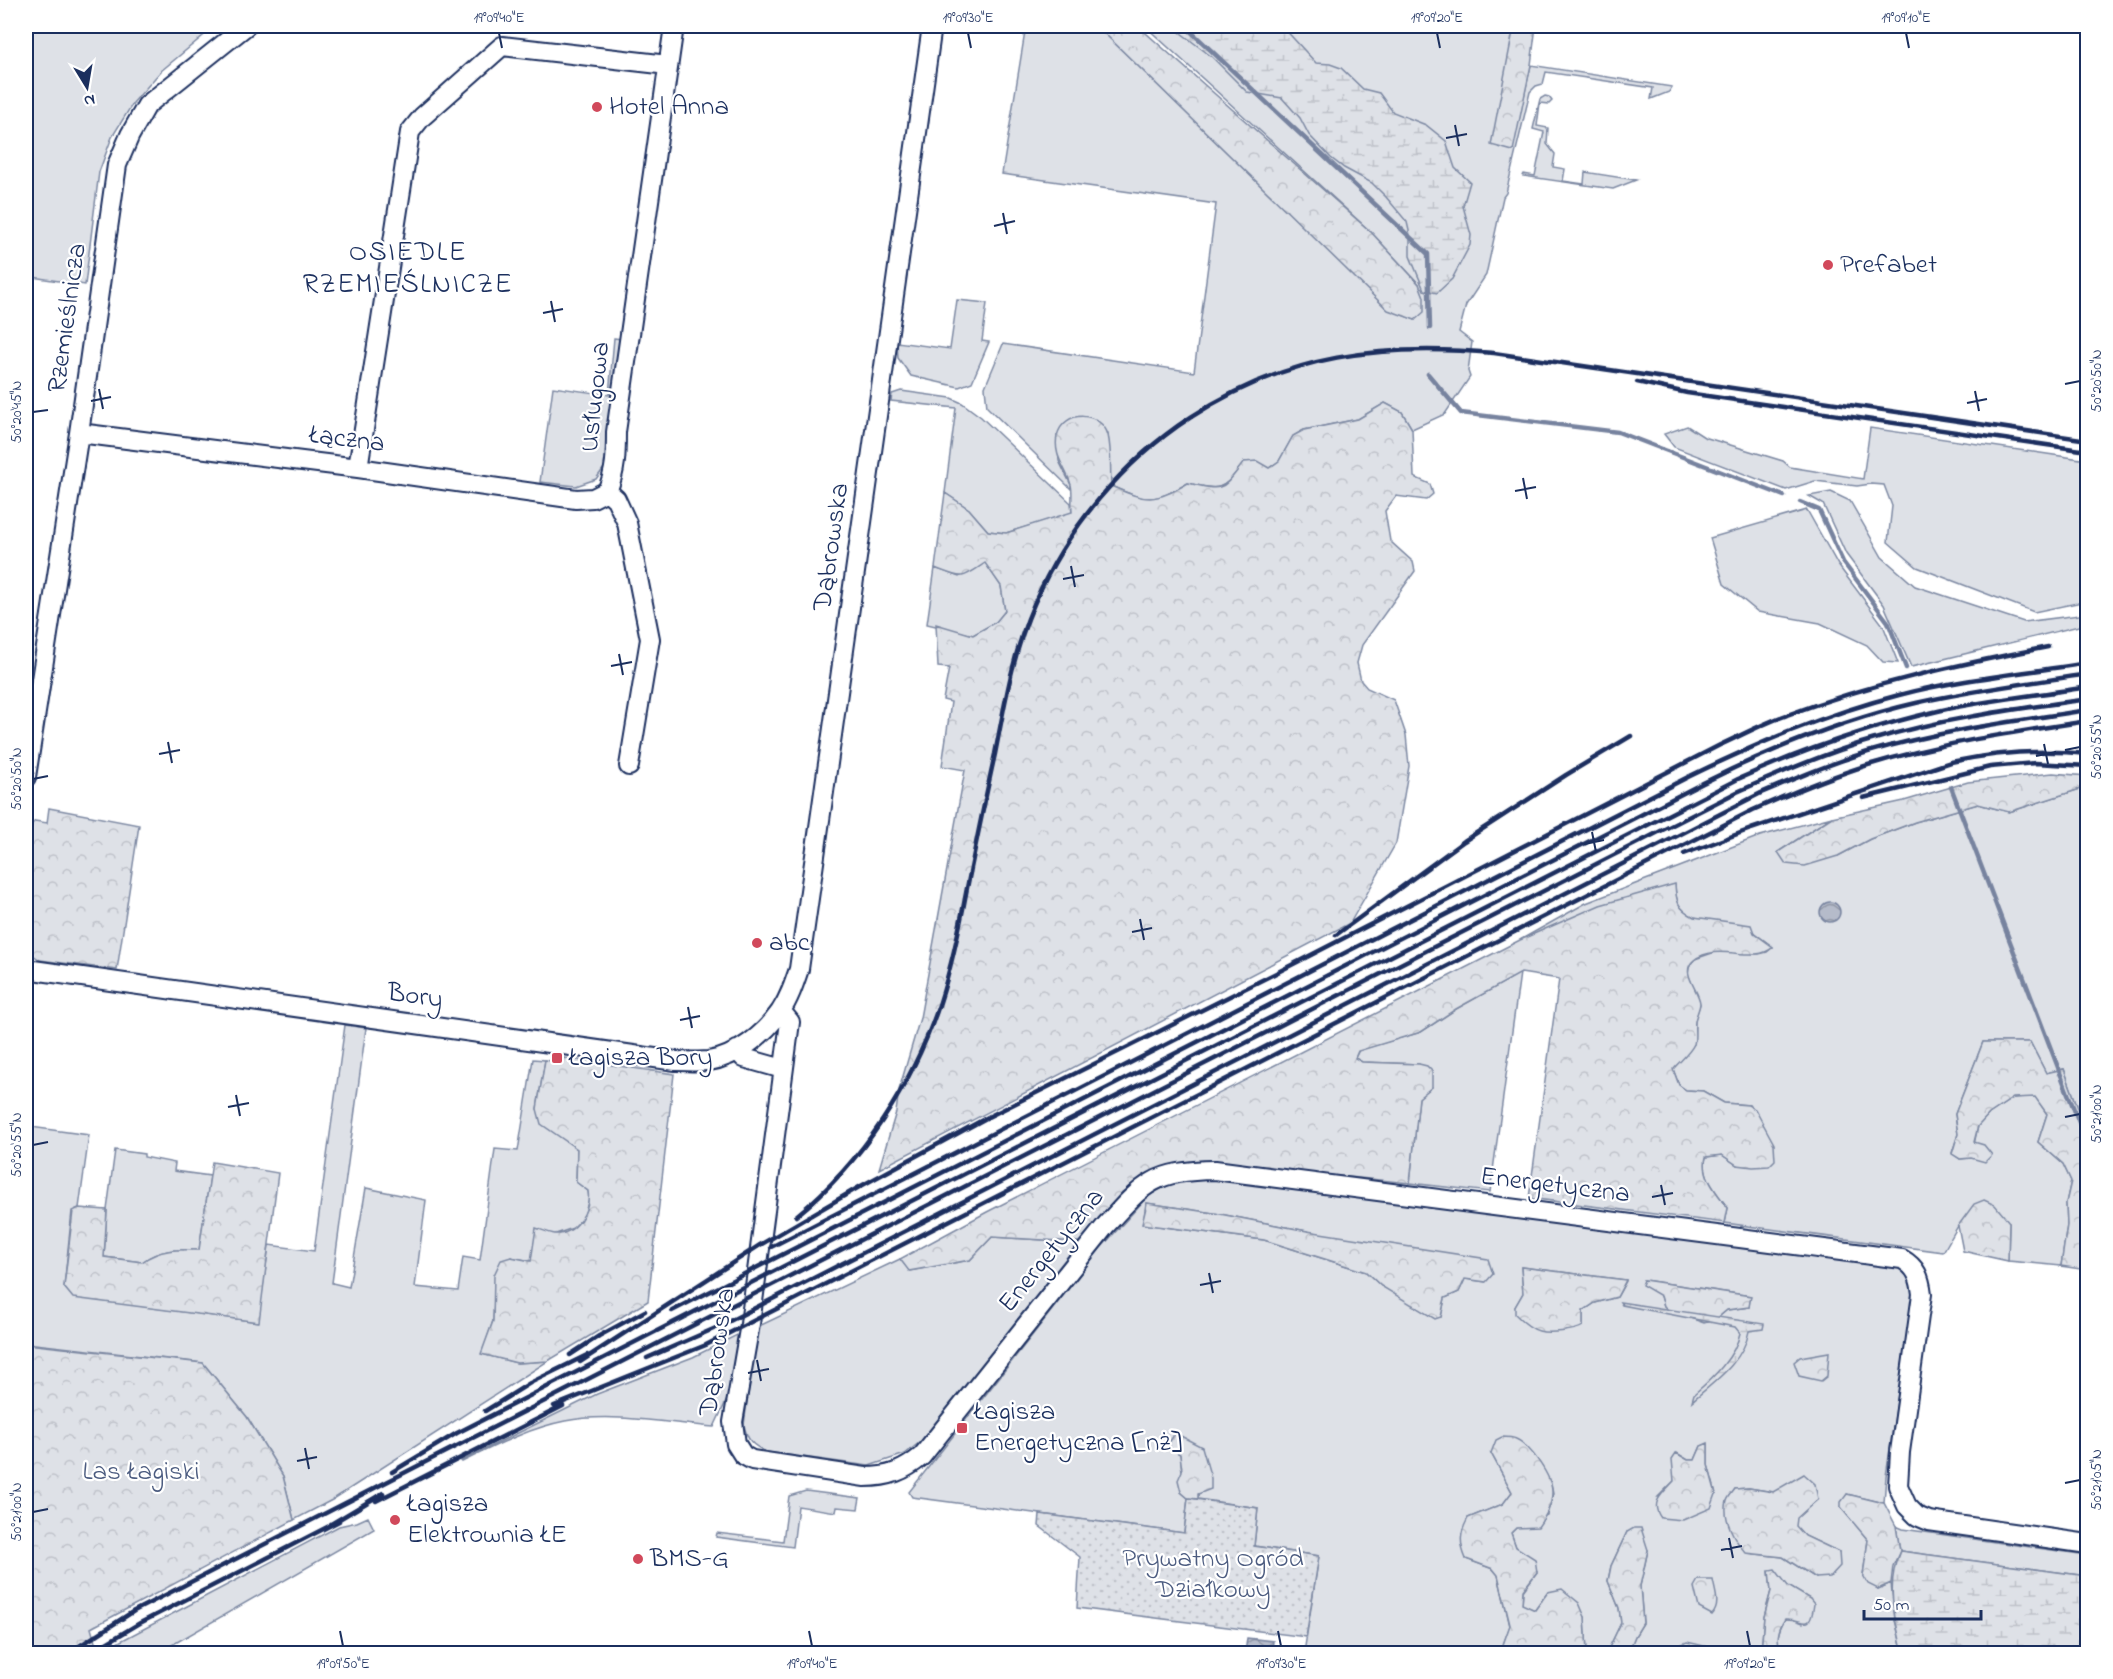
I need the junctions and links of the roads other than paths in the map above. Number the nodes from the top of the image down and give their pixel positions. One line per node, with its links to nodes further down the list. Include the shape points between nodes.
1 (246, 26): 5 (street, Rzemieślnicza, via 147,105 117,165)
2 (674, 26): 4 (street, Usługowa)
3 (932, 26): 11 (street, Dąbrowska, via 799,969)
4 (668, 65): 6 (street, via 502,46 410,132); 7 (street, Usługowa, via 616,432 616,463)
5 (79, 433): 6 (street, Łączna); 9 (street, Rzemieślnicza)
6 (358, 468): 7 (street, Łączna, via 576,499 593,498)
7 (607, 491): 8 (street, Usługowa, via 627,523 650,639)
8 (629, 766)
9 (26, 777)
10 (26, 969): 12 (street, Bory, via 676,1061 711,1061)
11 (781, 1011): 12 (street, Bory, via 767,1028); 13 (street, Dąbrowska, via 790,1022)
12 (738, 1050): 13 (street, via 744,1058)
13 (783, 1069): 14 (street, Dąbrowska, via 750,1324 733,1422 736,1444 743,1455 762,1463 865,1477 892,1475)
14 (922, 1456): 15 (street, Energetyczna, via 1135,1193 1149,1182 1175,1173 1215,1170 1902,1258 1918,1275 1922,1294 1900,1452 1898,1486 1907,1506 1929,1521)
15 (2088, 1544)

